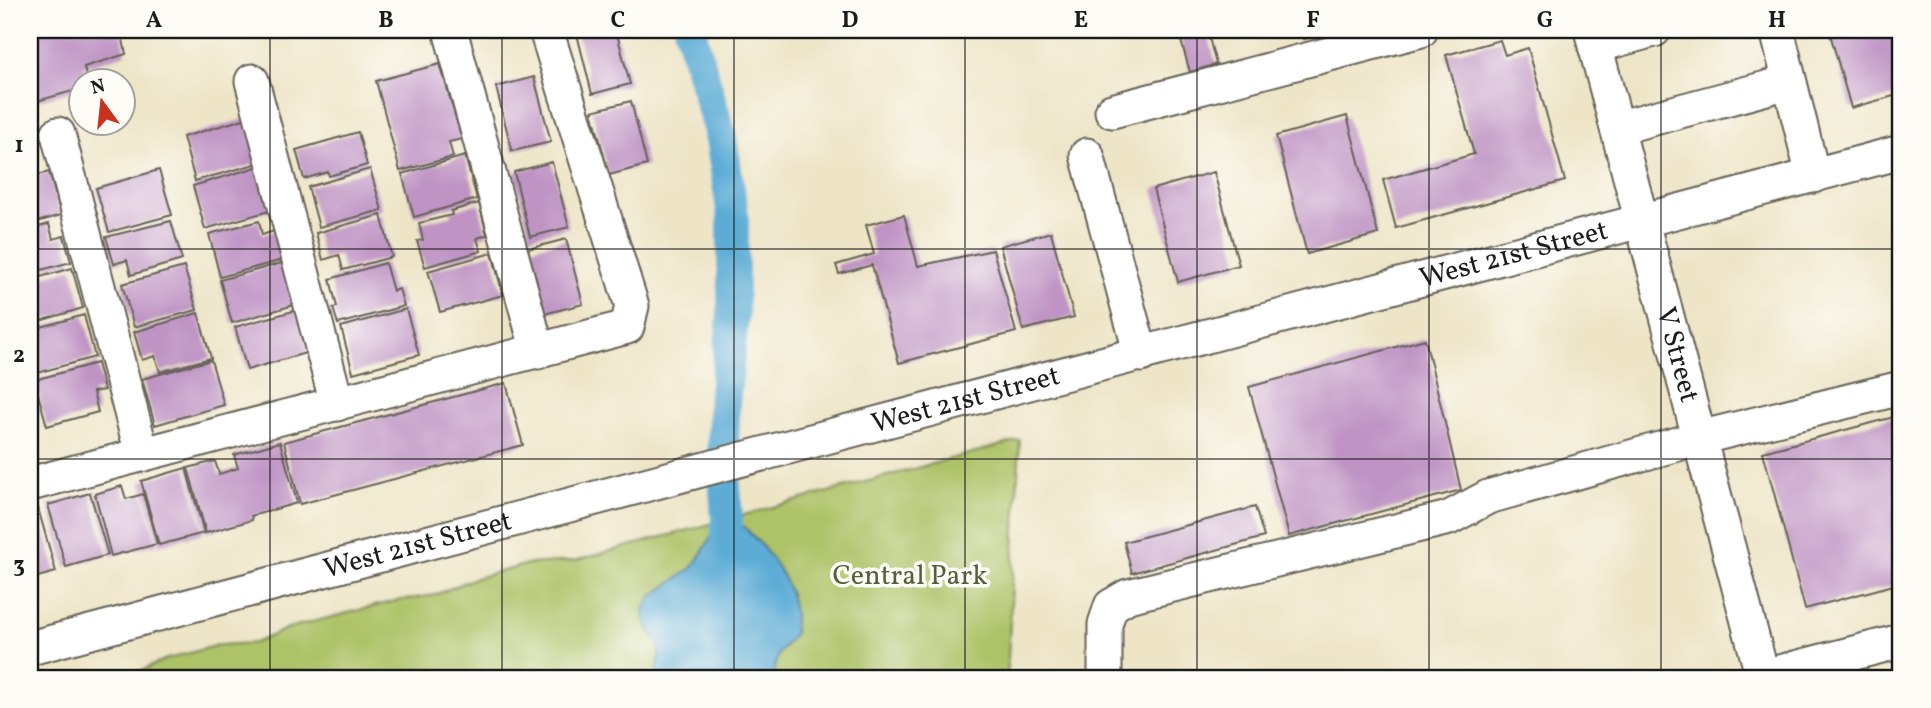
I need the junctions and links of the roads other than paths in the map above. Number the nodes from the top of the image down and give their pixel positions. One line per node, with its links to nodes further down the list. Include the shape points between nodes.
1 (450, 30): 16 (street)
2 (546, 30): 16 (street, via 632,306 627,327)
3 (1421, 30): 9 (street)
4 (1654, 30): 6 (street)
5 (1777, 30): 8 (street)
6 (1593, 38): 10 (street, V Street)
7 (252, 81): 19 (street)
8 (1789, 82): 10 (street); 14 (street)
9 (1112, 111)
10 (1617, 128): 15 (street, V Street)
11 (58, 134): 21 (street)
12 (1901, 152): 14 (street, West 21st Street)
13 (1087, 155): 17 (street)
14 (1812, 177): 15 (street, West 21st Street)
15 (1642, 222): 17 (street, West 21st Street); 20 (street, V Street)
16 (538, 352): 19 (street)
17 (1141, 355): 24 (street, West 21st Street)
18 (1901, 388): 20 (street)
19 (337, 404): 21 (street)
20 (1699, 438): 25 (street, via 1488,497 1449,518 1128,596 1111,606 1105,625); 26 (street, V Street)
21 (142, 454): 22 (street)
22 (30, 484)
23 (1901, 641): 26 (street)
24 (30, 648)
25 (1105, 678)
26 (1761, 678)

